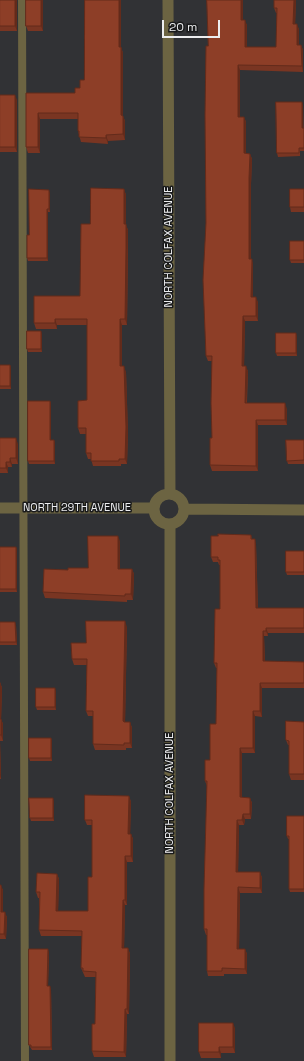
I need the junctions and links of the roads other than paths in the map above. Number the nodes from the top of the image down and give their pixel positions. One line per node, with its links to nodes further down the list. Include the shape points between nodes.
1 (22, 0): 5 (lane)
2 (168, 0): 3 (street, NORTH COLFAX AVENUE)
3 (170, 494): 6 (street, via 160,496); 7 (street, via 182,500)
4 (0, 508): 5 (street, NORTH 29TH AVENUE)
5 (24, 508): 6 (street, NORTH 29TH AVENUE); 10 (lane)
6 (153, 508): 9 (street, via 160,522)
7 (184, 509): 8 (street); 9 (street, via 182,518)
8 (304, 510)
9 (170, 524): 11 (street, NORTH COLFAX AVENUE)
10 (25, 1061)
11 (170, 1061)

